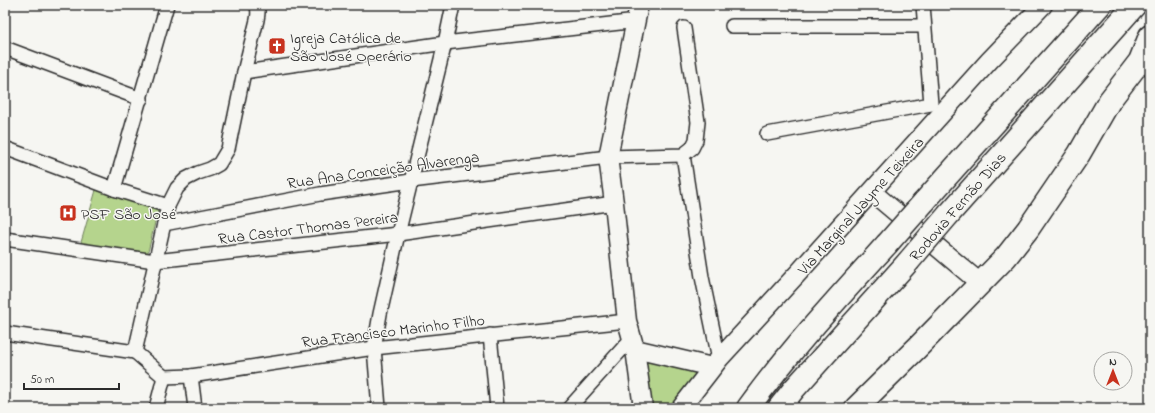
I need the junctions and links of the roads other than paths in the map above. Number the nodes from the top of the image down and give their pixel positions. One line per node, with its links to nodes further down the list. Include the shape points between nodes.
1 (167, 5): 17 (street)
2 (256, 5): 16 (street, via 257,20)
3 (453, 5): 13 (street)
4 (923, 5): 10 (street)
5 (1043, 5): 24 (main road, Via Marginal Jayme Teixeira)
6 (1100, 5): 48 (highway, Rodovia Fernão Dias, bridge, via 826,311)
7 (1135, 5): 49 (highway, Rodovia Fernão Dias, bridge)
8 (638, 13): 13 (street); 21 (main road)
9 (732, 26): 10 (street)
10 (924, 26): 18 (street, via 931,104)
11 (684, 28): 20 (street, via 698,122 696,140 692,148)
12 (1150, 36): 15 (highway)
13 (445, 43): 16 (street); 22 (street)
14 (5, 48): 17 (street)
15 (1145, 56): 31 (highway, via 1110,100 1079,154 1028,229 1006,257)
16 (244, 72): 26 (street, via 228,149 224,157 219,164 186,179 177,188)
17 (141, 99): 23 (street)
18 (767, 134)
19 (5, 148): 23 (street)
20 (683, 155): 21 (street, Rua Ana Conceição Alvarenga); 38 (street)
21 (608, 157): 22 (street, Rua Ana Conceição Alvarenga); 25 (main road)
22 (411, 181): 27 (street, Rua Ana Conceição Alvarenga, via 320,194); 28 (street)
23 (114, 190): 26 (street)
24 (872, 192): 31 (main road); 38 (main road, Via Marginal Jayme Teixeira)
25 (614, 203): 28 (street, Rua Castor Thomas Pereira); 32 (main road)
26 (168, 206): 27 (street)
27 (164, 224): 30 (street)
28 (398, 234): 30 (street, Rua Castor Thomas Pereira); 36 (street)
29 (5, 239): 30 (street, Rua Castor Thomas Pereira)
30 (155, 261): 37 (street)
31 (980, 283): 50 (highway)
32 (627, 321): 34 (street, Rua Francisco Marinho Filho); 35 (main road)
33 (5, 333): 37 (street)
34 (490, 335): 36 (street, Rua Francisco Marinho Filho); 44 (street)
35 (633, 343): 38 (main road); 45 (street); 46 (main road)
36 (374, 348): 39 (street, Rua Francisco Marinho Filho); 43 (street)
37 (135, 352): 40 (street)
38 (715, 363): 47 (main road, Via Marginal Jayme Teixeira)
39 (191, 376): 40 (street, Rua Francisco Marinho Filho); 42 (street)
40 (164, 377): 41 (street)
41 (156, 408)
42 (194, 408)
43 (380, 408)
44 (496, 408)
45 (569, 408)
46 (643, 408)
47 (681, 408)
48 (748, 408)
49 (779, 408)
50 (856, 408)

